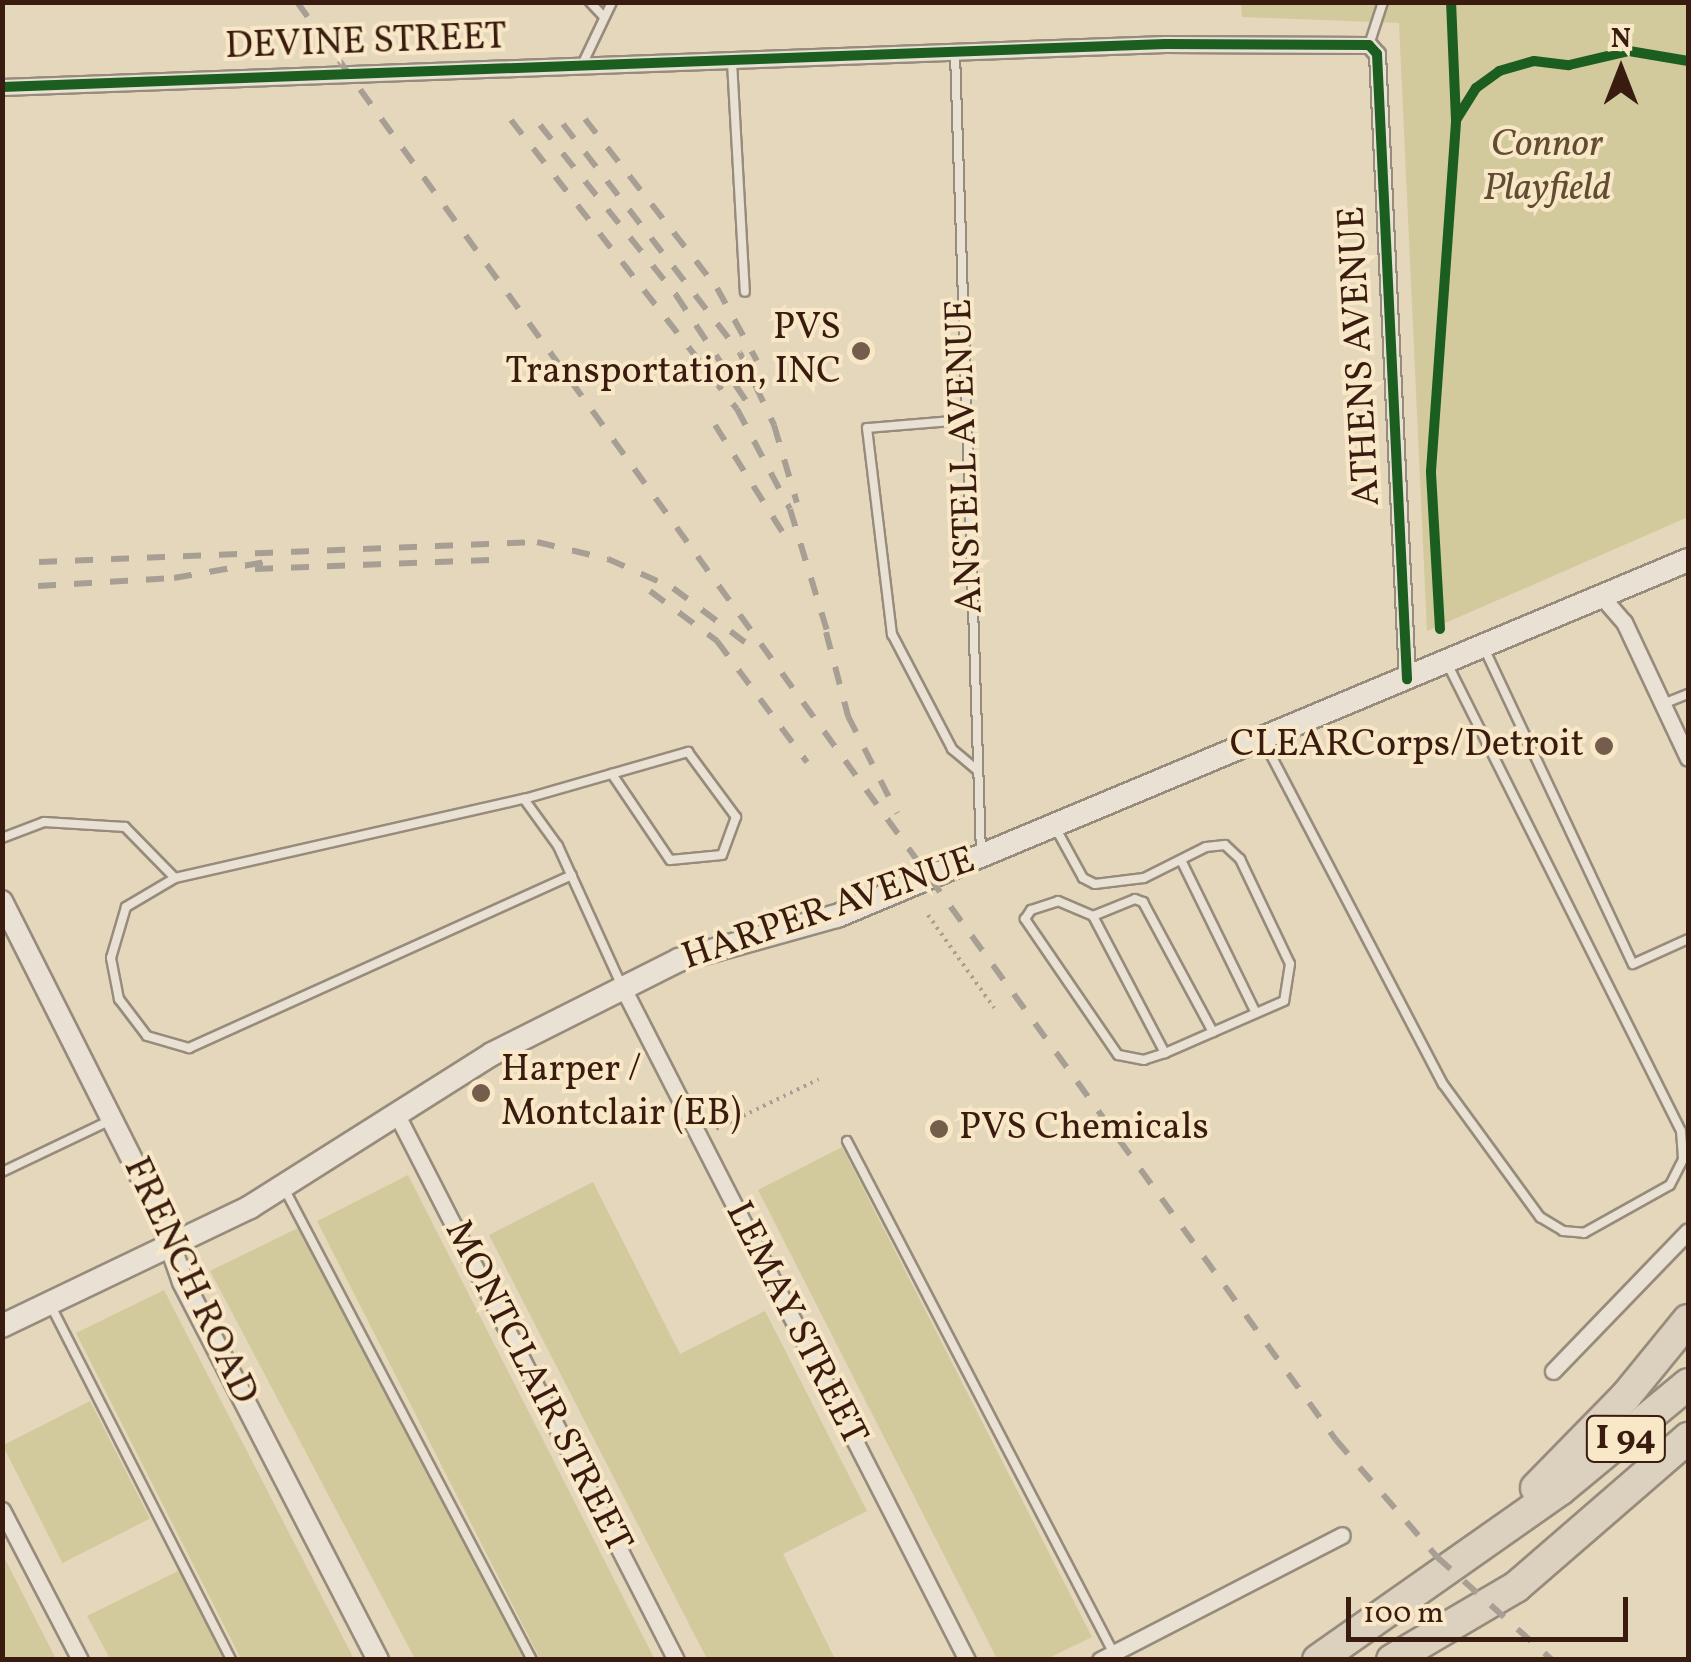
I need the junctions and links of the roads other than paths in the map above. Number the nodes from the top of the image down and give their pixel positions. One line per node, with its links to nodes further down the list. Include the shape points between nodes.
1 (590, 2): 4 (lane)
2 (612, 2): 4 (lane)
3 (1384, 2): 5 (lane)
4 (603, 16): 8 (lane)
5 (1363, 43): 6 (street, DEVINE STREET); 16 (street, ATHENS AVENUE, via 1377,54)
6 (955, 53): 7 (street, DEVINE STREET); 11 (lane, ANSTELL AVENUE)
7 (732, 62): 8 (street, DEVINE STREET); 10 (lane)
8 (581, 66): 9 (street, DEVINE STREET)
9 (2, 87)
10 (745, 292)
11 (963, 420): 21 (lane, ANSTELL AVENUE); 21 (lane, via 867,428 892,634 952,749)
12 (1688, 560): 13 (main road, HARPER AVENUE)
13 (1602, 596): 14 (main road, HARPER AVENUE); 18 (street, via 1624,622)
14 (1483, 647): 15 (main road, HARPER AVENUE); 32 (lane, via 1633,964)
15 (1446, 662): 16 (main road, HARPER AVENUE); 19 (lane, via 1681,1131 1683,1158 1670,1185 1584,1233 1562,1231 1540,1217 1443,1084)
16 (1407, 679): 19 (main road, HARPER AVENUE)
17 (1688, 694): 18 (lane)
18 (1663, 704): 20 (street)
19 (1262, 740): 24 (main road, HARPER AVENUE)
20 (1688, 758)
21 (977, 770): 26 (lane, ANSTELL AVENUE)
22 (612, 774): 22 (lane, via 688,752 736,817 722,855 670,860); 23 (lane)
23 (524, 799): 28 (lane); 29 (lane)
24 (1055, 827): 26 (main road, HARPER AVENUE); 27 (lane, via 1083,878 1095,884 1144,878)
25 (2, 838): 29 (lane, via 44,822 124,827)
26 (981, 858): 33 (main road, HARPER AVENUE, via 838,916 709,948)
27 (1180, 860): 34 (lane); 34 (lane, via 1225,845 1240,859 1290,964 1284,1001)
28 (572, 874): 29 (lane, via 189,1048 147,1036 119,999 111,958 126,907); 33 (lane)
29 (175, 878)
30 (2, 901): 38 (street, FRENCH ROAD)
31 (1092, 916): 35 (lane, via 1136,898 1143,902); 36 (lane); 36 (lane, via 1058,901 1030,910 1025,919 1118,1056 1132,1061)
32 (1688, 939)
33 (623, 988): 37 (main road, HARPER AVENUE, via 492,1054); 60 (street, LEMAY STREET)
34 (1256, 1013): 35 (lane)
35 (1213, 1032): 36 (lane)
36 (1165, 1053)
37 (397, 1115): 41 (main road, HARPER AVENUE); 59 (street, MONTCLAIR STREET)
38 (112, 1120): 40 (lane); 43 (street, FRENCH ROAD)
39 (846, 1140): 54 (lane)
40 (2, 1172)
41 (284, 1188): 43 (main road, HARPER AVENUE); 58 (lane)
42 (1688, 1231): 47 (street)
43 (170, 1246): 44 (main road, HARPER AVENUE); 57 (street, FRENCH ROAD)
44 (50, 1304): 46 (main road, HARPER AVENUE); 56 (lane)
45 (1688, 1320): 52 (highway, via 1626,1396)
46 (2, 1326)
47 (1554, 1371)
48 (1688, 1384): 52 (highway, I 94, via 1560,1490)
49 (1688, 1438): 53 (highway, I 94)
50 (2, 1510): 55 (street)
51 (1342, 1536): 54 (street)
52 (1488, 1538): 61 (highway, I 94)
53 (1516, 1586): 62 (highway, I 94); 63 (highway)
54 (1114, 1652)
55 (80, 1660)
56 (231, 1660)
57 (378, 1660)
58 (532, 1660)
59 (676, 1660)
60 (967, 1660)
61 (1318, 1660)
62 (1392, 1660)
63 (1431, 1660)

